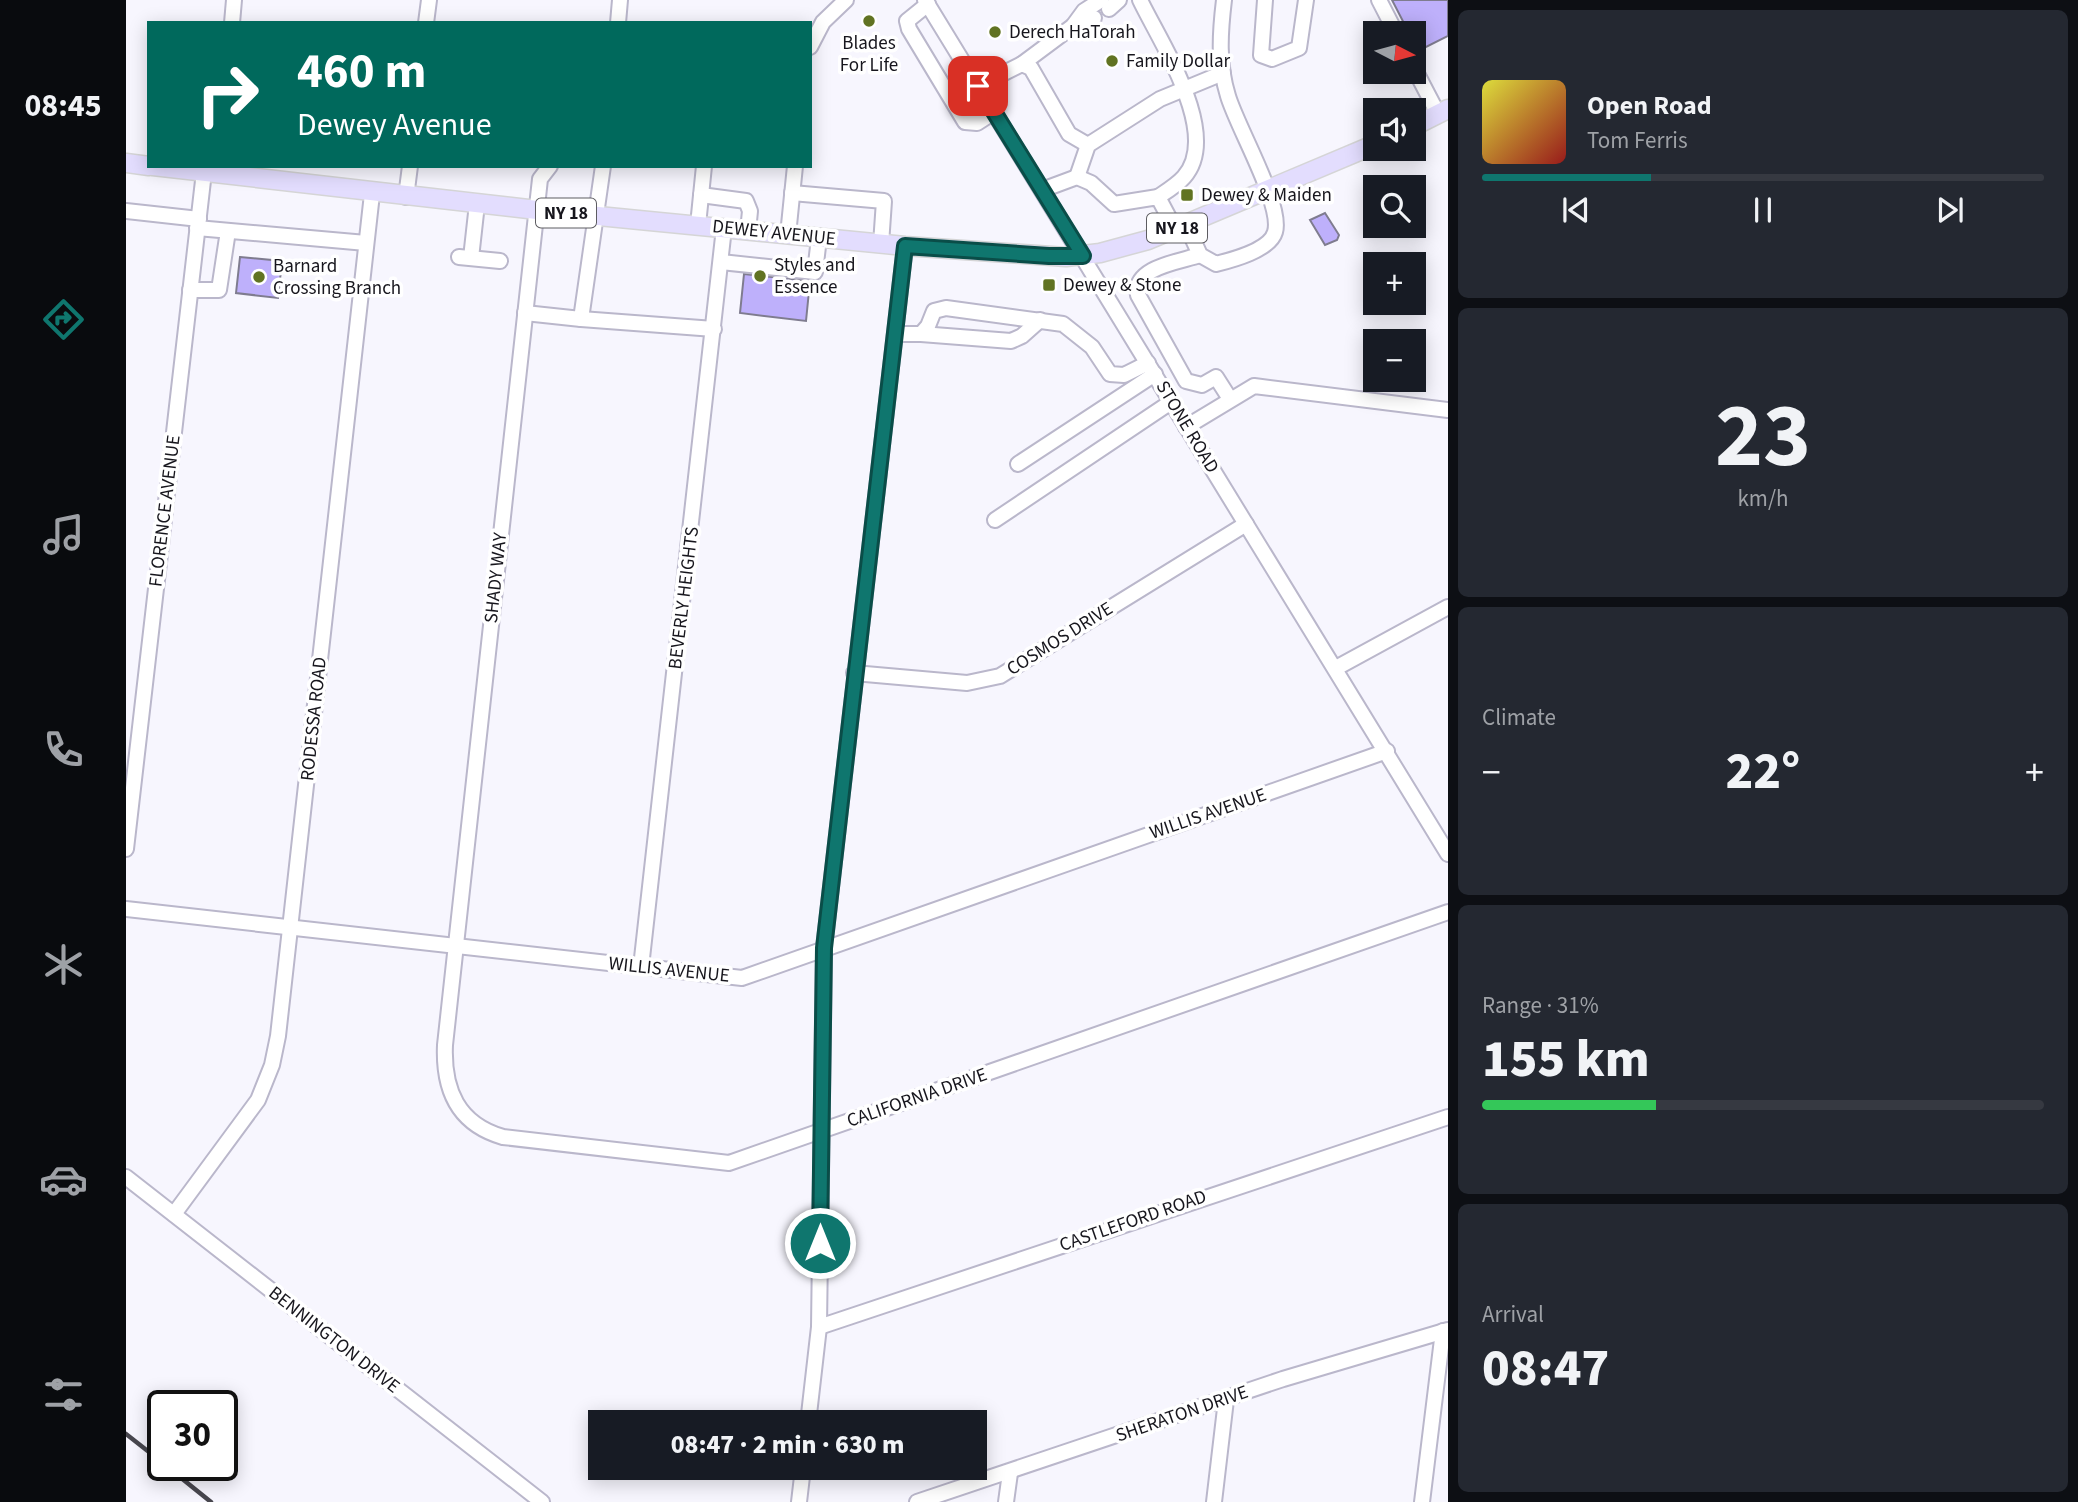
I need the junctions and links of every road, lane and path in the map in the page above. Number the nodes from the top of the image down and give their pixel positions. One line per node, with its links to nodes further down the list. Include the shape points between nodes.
1 (234, 0): 13 (street)
2 (429, 0): 14 (street)
3 (620, 0): 15 (street)
4 (846, 0): 18 (street, via 823,22)
5 (1140, 0): 23 (street)
6 (1224, 0): 20 (street)
7 (1265, 0): 8 (street, via 1261,55 1272,59 1299,48)
8 (1306, 0)
9 (1379, 0): 16 (street)
10 (927, 2): 22 (street, STONE ROAD); 24 (street, via 907,21 909,29 965,122 976,123)
11 (1109, 3): 17 (street, via 1084,11)
12 (1094, 18): 17 (street)
13 (232, 21)
14 (426, 21)
15 (618, 21)
16 (1390, 21)
17 (1073, 26): 19 (street)
18 (812, 43)
19 (1021, 64): 22 (street); 27 (street, via 1031,68 1069,134)
20 (1223, 73): 23 (street); 40 (street, via 1237,122)
21 (1425, 84): 25 (street)
22 (978, 86): 24 (street, STONE ROAD)
23 (1183, 89): 27 (street); 46 (street, via 1194,114 1197,138 1184,178)
24 (994, 112): 41 (street, STONE ROAD)
25 (1443, 112): 26 (main road)
26 (1426, 120)
27 (1088, 145): 39 (street)
28 (1363, 149): 40 (main road, DEWEY AVENUE / NY 18)
29 (126, 163): 30 (main road, DEWEY AVENUE / NY 18); 38 (street)
30 (147, 166)
31 (181, 168): 37 (main road, DEWEY AVENUE / NY 18)
32 (410, 168): 45 (street)
33 (548, 168): 48 (street, SHADY WAY, via 540,179)
34 (603, 168): 50 (street)
35 (704, 168): 44 (street)
36 (795, 168): 42 (street)
37 (211, 170): 43 (main road, DEWEY AVENUE / NY 18); 51 (street, FLORENCE AVENUE)
38 (126, 173)
39 (1077, 177): 41 (street); 46 (street, via 1114,204)
40 (1267, 189): 53 (main road, DEWEY AVENUE / NY 18); 62 (street, via 1276,229 1272,240 1216,264)
41 (1042, 190): 63 (street, STONE ROAD)
42 (792, 193): 57 (street); 60 (street, via 884,201)
43 (372, 194): 45 (main road, DEWEY AVENUE / NY 18); 59 (street, RODESSA ROAD)
44 (701, 195): 52 (street); 56 (street, via 746,201)
45 (406, 197): 47 (main road, DEWEY AVENUE / NY 18)
46 (1158, 197): 53 (street)
47 (477, 204): 48 (main road, DEWEY AVENUE / NY 18); 64 (street, via 465,257)
48 (537, 210): 50 (main road, DEWEY AVENUE / NY 18); 67 (street, SHADY WAY)
49 (126, 211): 51 (street)
50 (597, 215): 52 (main road, DEWEY AVENUE / NY 18); 68 (street)
51 (198, 224): 55 (street); 66 (street, FLORENCE AVENUE)
52 (698, 225): 54 (main road, DEWEY AVENUE / NY 18)
53 (1181, 226): 62 (street); 63 (main road, DEWEY AVENUE / NY 18, via 1132,245)
54 (724, 228): 56 (main road, DEWEY AVENUE / NY 18); 65 (street, BEVERLY HEIGHTS)
55 (228, 231): 59 (street); 66 (street, via 219,290)
56 (748, 231): 57 (main road, DEWEY AVENUE / NY 18)
57 (788, 235): 58 (main road, DEWEY AVENUE / NY 18)
58 (818, 238): 60 (main road, DEWEY AVENUE / NY 18); 65 (street, via 815,272)
59 (366, 243): 89 (street, RODESSA ROAD)
60 (881, 244): 61 (main road, DEWEY AVENUE / NY 18)
61 (905, 246): 63 (main road, DEWEY AVENUE / NY 18); 71 (street)
62 (1200, 255): 74 (street, via 1144,274 1137,285 1138,295 1186,381 1202,385 1216,377)
63 (1083, 256): 73 (street, STONE ROAD)
64 (500, 261)
65 (721, 262): 70 (street, BEVERLY HEIGHTS)
66 (190, 290): 85 (street, FLORENCE AVENUE)
67 (525, 313): 68 (street); 90 (street, SHADY WAY)
68 (581, 319): 70 (street)
69 (1040, 320): 72 (street, via 1011,341); 72 (street, via 946,309 934,312); 73 (street, via 1076,331 1110,374)
70 (714, 329): 92 (street, BEVERLY HEIGHTS)
71 (895, 334): 72 (street); 83 (street)
72 (921, 334)
73 (1151, 369): 75 (street, STONE ROAD); 78 (street)
74 (1230, 399): 76 (street, via 1254,386); 77 (street)
75 (1171, 402): 77 (street, STONE ROAD); 79 (street)
76 (1448, 410)
77 (1186, 427): 80 (street, STONE ROAD)
78 (1018, 464)
79 (995, 520)
80 (1246, 524): 82 (street, STONE ROAD); 83 (street, COSMOS DRIVE, via 1000,676 967,683)
81 (1448, 607): 82 (street)
82 (1336, 668): 84 (street, STONE ROAD)
83 (855, 673): 91 (street)
84 (1387, 751): 86 (street, STONE ROAD); 91 (street, WILLIS AVENUE)
85 (126, 849)
86 (1447, 853)
87 (126, 909): 89 (street, WILLIS AVENUE)
88 (1448, 912): 94 (street, CALIFORNIA DRIVE)
89 (291, 928): 90 (street, WILLIS AVENUE); 96 (street, RODESSA ROAD, via 278,1036 265,1087)
90 (454, 946): 92 (street, WILLIS AVENUE); 94 (street, CALIFORNIA DRIVE, via 444,1067 452,1099 486,1132 729,1163)
91 (824, 948): 92 (street, WILLIS AVENUE, via 742,978); 94 (street)
92 (641, 967)
93 (1448, 1116): 97 (street, CASTLEFORD ROAD)
94 (820, 1131): 97 (street)
95 (126, 1177): 96 (street, BENNINGTON DRIVE)
96 (174, 1214): 103 (street, BENNINGTON DRIVE)
97 (820, 1327): 100 (street)
98 (1445, 1331): 99 (street, SHERATON DRIVE); 108 (street)
99 (1226, 1400): 101 (street, SHERATON DRIVE); 107 (street)
100 (810, 1410)
101 (1010, 1473): 105 (street, SHERATON DRIVE); 106 (street)
102 (802, 1480): 104 (street)
103 (542, 1502)
104 (799, 1502)
105 (917, 1502)
106 (1006, 1502)
107 (1214, 1502)
108 (1422, 1502)

